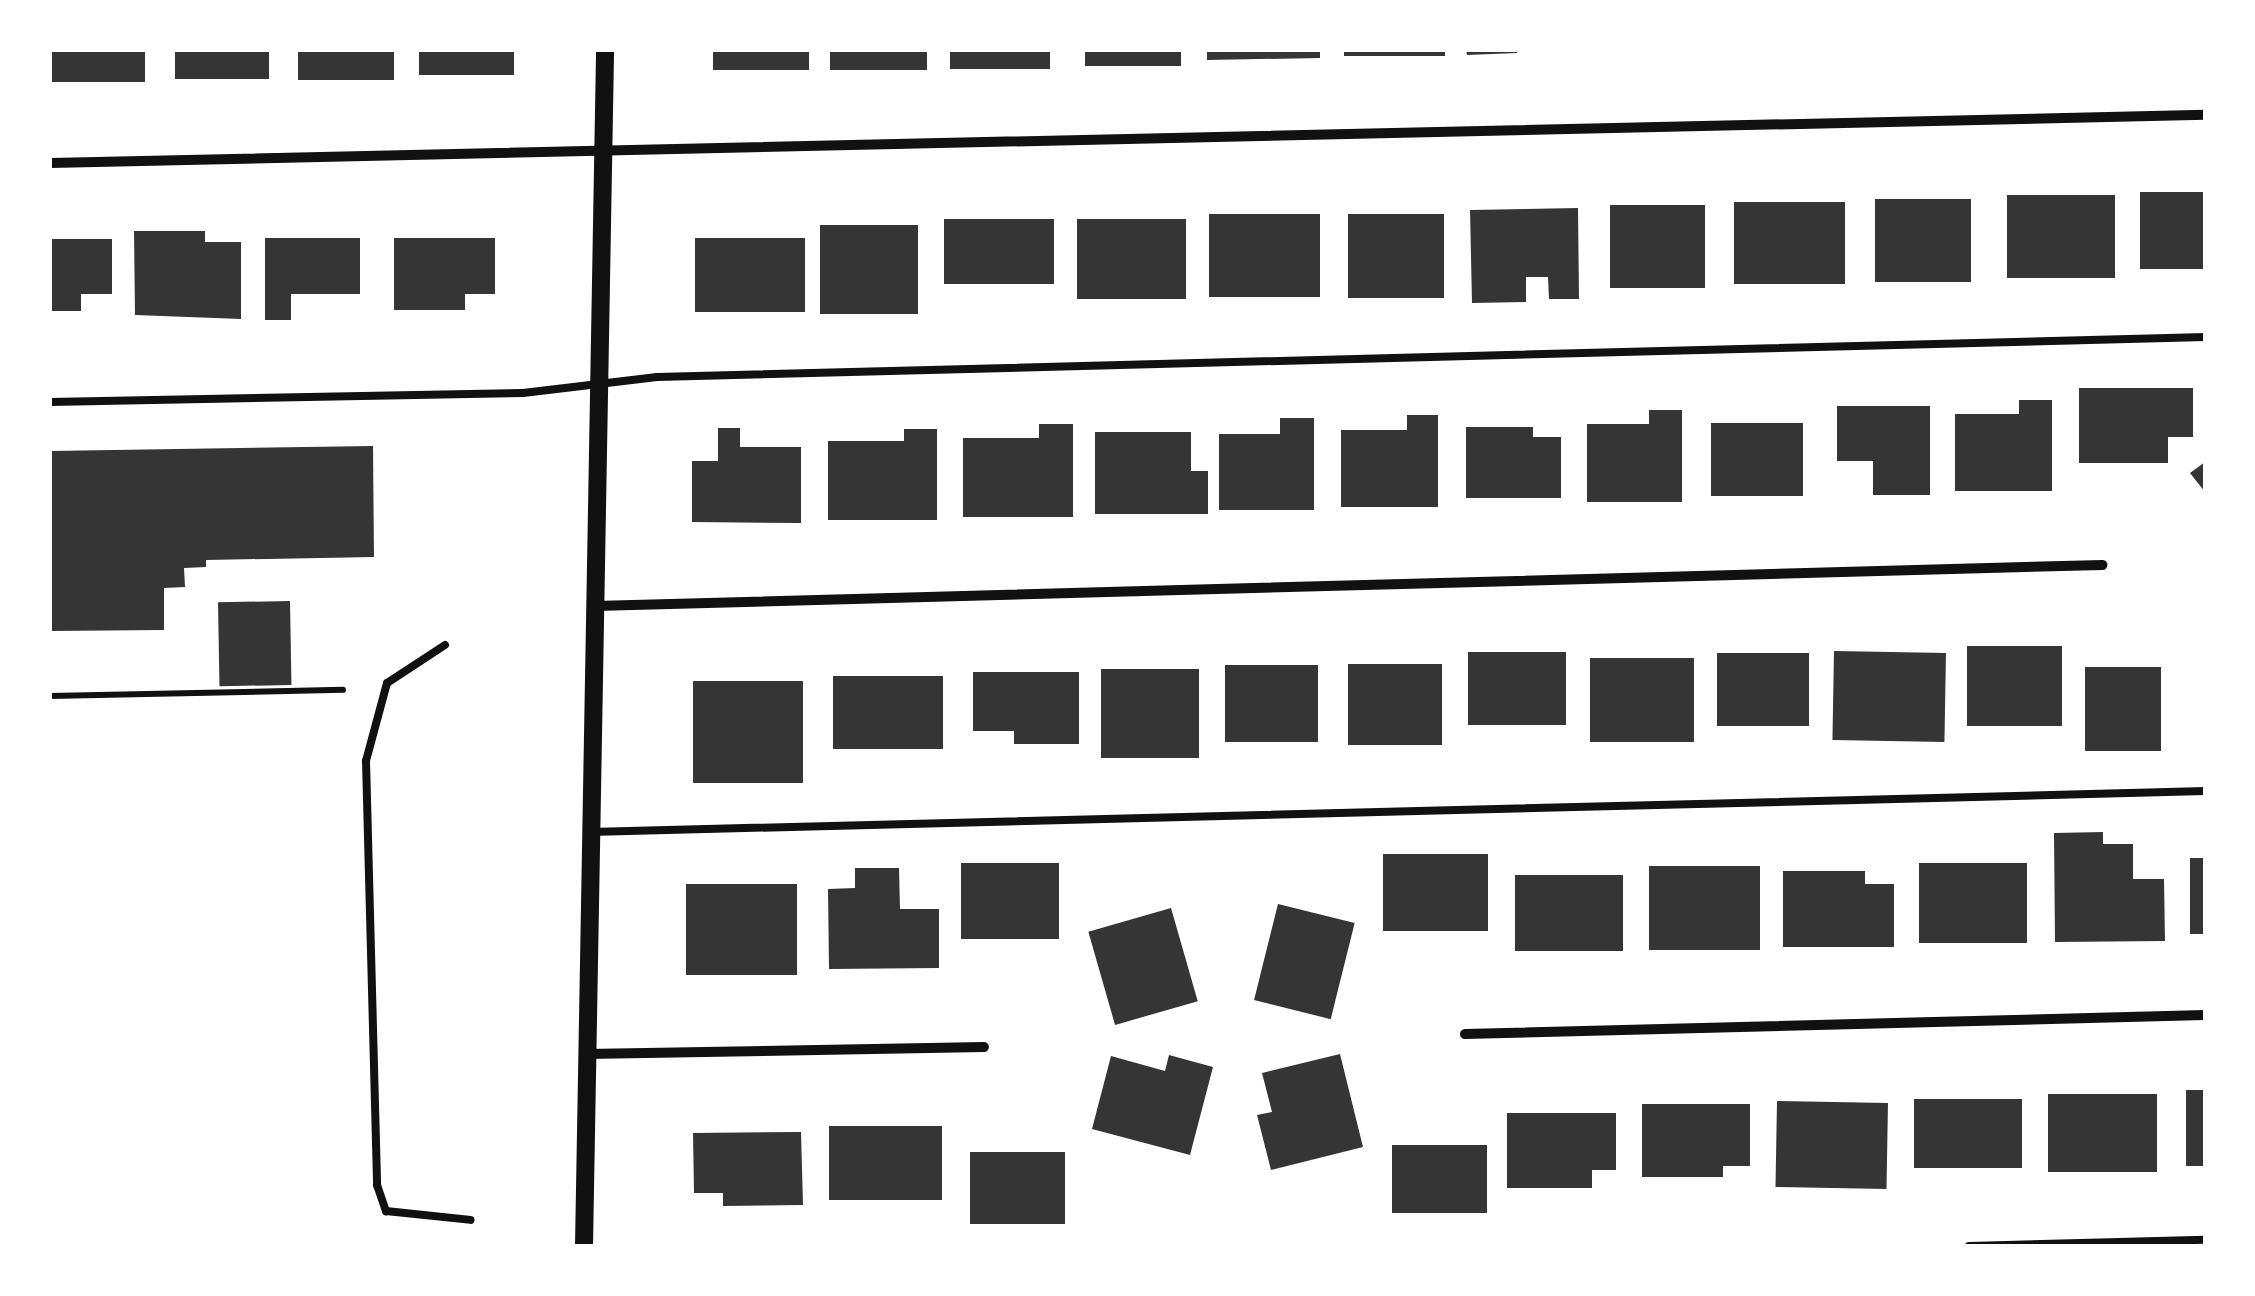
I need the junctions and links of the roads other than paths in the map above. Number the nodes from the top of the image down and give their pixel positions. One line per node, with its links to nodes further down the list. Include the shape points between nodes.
1 (605, 50): 3 (street)
2 (2205, 115): 3 (street)
3 (602, 154): 4 (street); 6 (street)
4 (50, 163)
5 (2205, 337): 6 (lane, via 853,371)
6 (598, 384): 7 (lane, via 522,394); 9 (street)
7 (50, 402)
8 (2102, 565): 9 (street)
9 (595, 606): 12 (street)
10 (445, 645): 17 (lane, via 387,683 366,761 377,1185 386,1211)
11 (2205, 791): 12 (lane)
12 (588, 832): 16 (street)
13 (2205, 1016): 14 (street)
14 (1465, 1034)
15 (984, 1047): 16 (street)
16 (585, 1054): 19 (street)
17 (470, 1220)
18 (2205, 1240): 20 (lane)
19 (584, 1246)
20 (1969, 1246)

